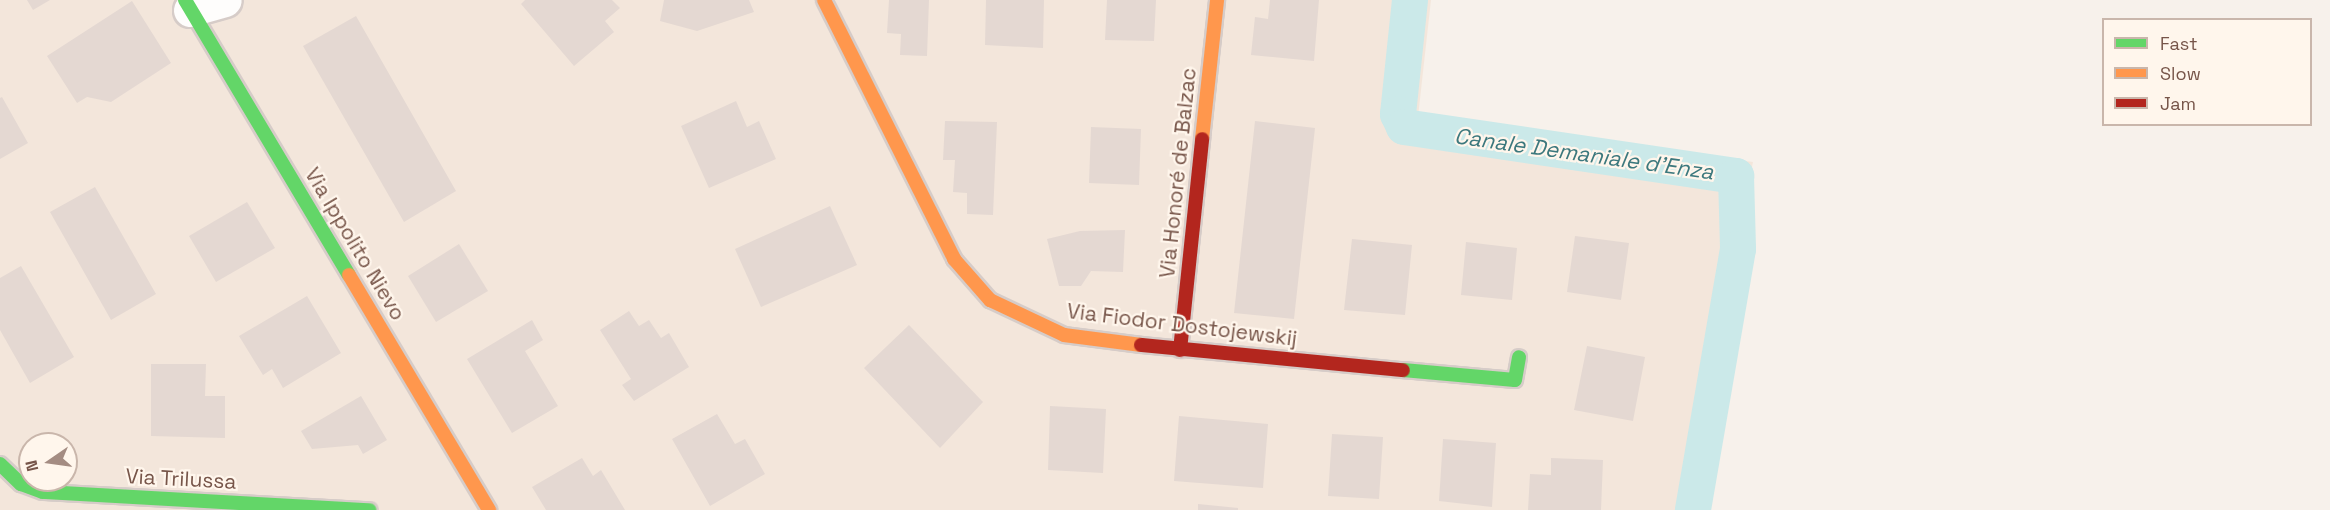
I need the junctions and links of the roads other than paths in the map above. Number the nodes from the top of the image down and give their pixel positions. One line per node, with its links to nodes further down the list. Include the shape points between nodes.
1 (225, 0): 4 (street)
2 (824, 0): 5 (street, Via Fiodor Dostojewskij, via 954,259 990,300 1064,335)
3 (1217, 0): 5 (street, Via Honoré de Balzac)
4 (188, 5): 9 (street, Via Ippolito Nievo)
5 (1180, 350): 6 (street, Via Fiodor Dostojewskij, via 1515,380)
6 (1519, 357)
7 (0, 464): 8 (street, Via Trilussa, via 21,484 43,492)
8 (370, 510)
9 (489, 510)

